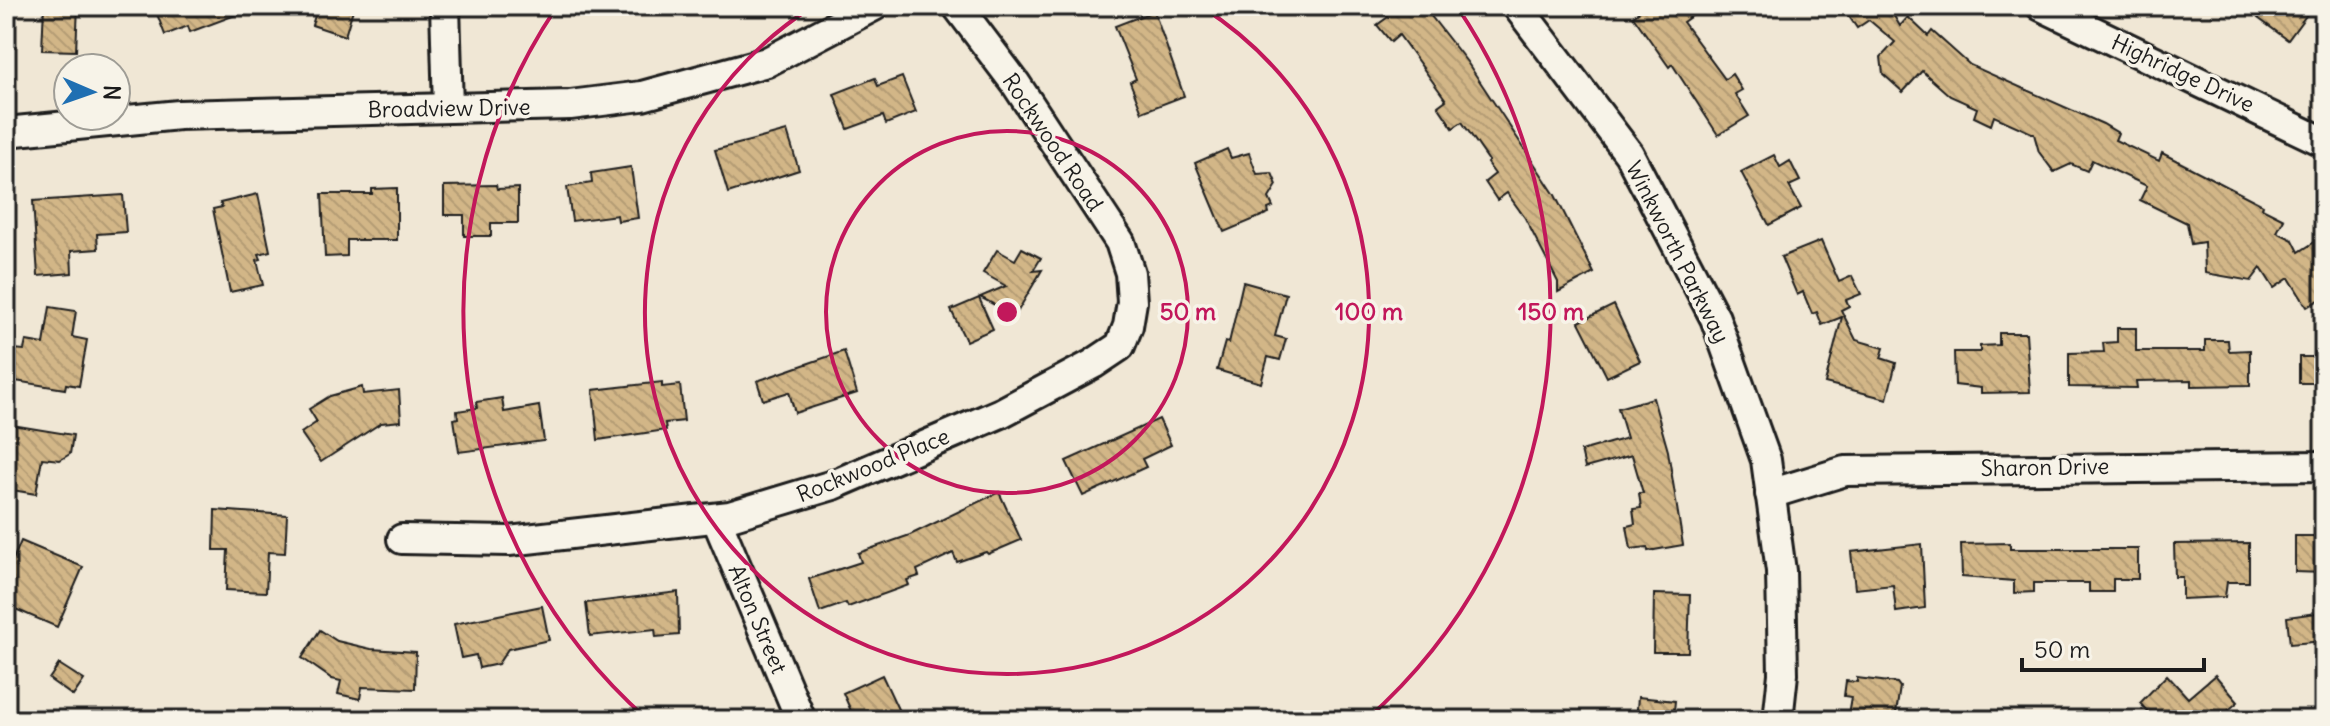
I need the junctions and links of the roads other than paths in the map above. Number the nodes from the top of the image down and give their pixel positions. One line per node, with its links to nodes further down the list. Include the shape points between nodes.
1 (445, 6): 6 (street)
2 (874, 6): 6 (street, Broadview Drive, via 767,62 688,86 570,105)
3 (957, 6): 9 (street, Rockwood Road, via 1016,84 1120,242)
4 (1517, 6): 11 (street, Winkworth Parkway, via 1629,154 1660,209 1715,318 1766,460)
5 (2041, 6): 8 (street, Highridge Drive)
6 (448, 108): 7 (street, Broadview Drive, via 179,115)
7 (6, 132)
8 (2324, 142)
9 (1131, 286): 12 (street, Rockwood Place, via 1128,326 1120,346 1093,364 1001,413 833,485)
10 (2324, 466): 11 (street, Sharon Drive, via 1845,471)
11 (1770, 494): 15 (street, Winkworth Parkway, via 1781,571 1783,674)
12 (716, 518): 13 (street, Rockwood Place, via 509,541); 14 (street, Alton Street)
13 (402, 539)
14 (801, 720)
15 (1778, 720)

